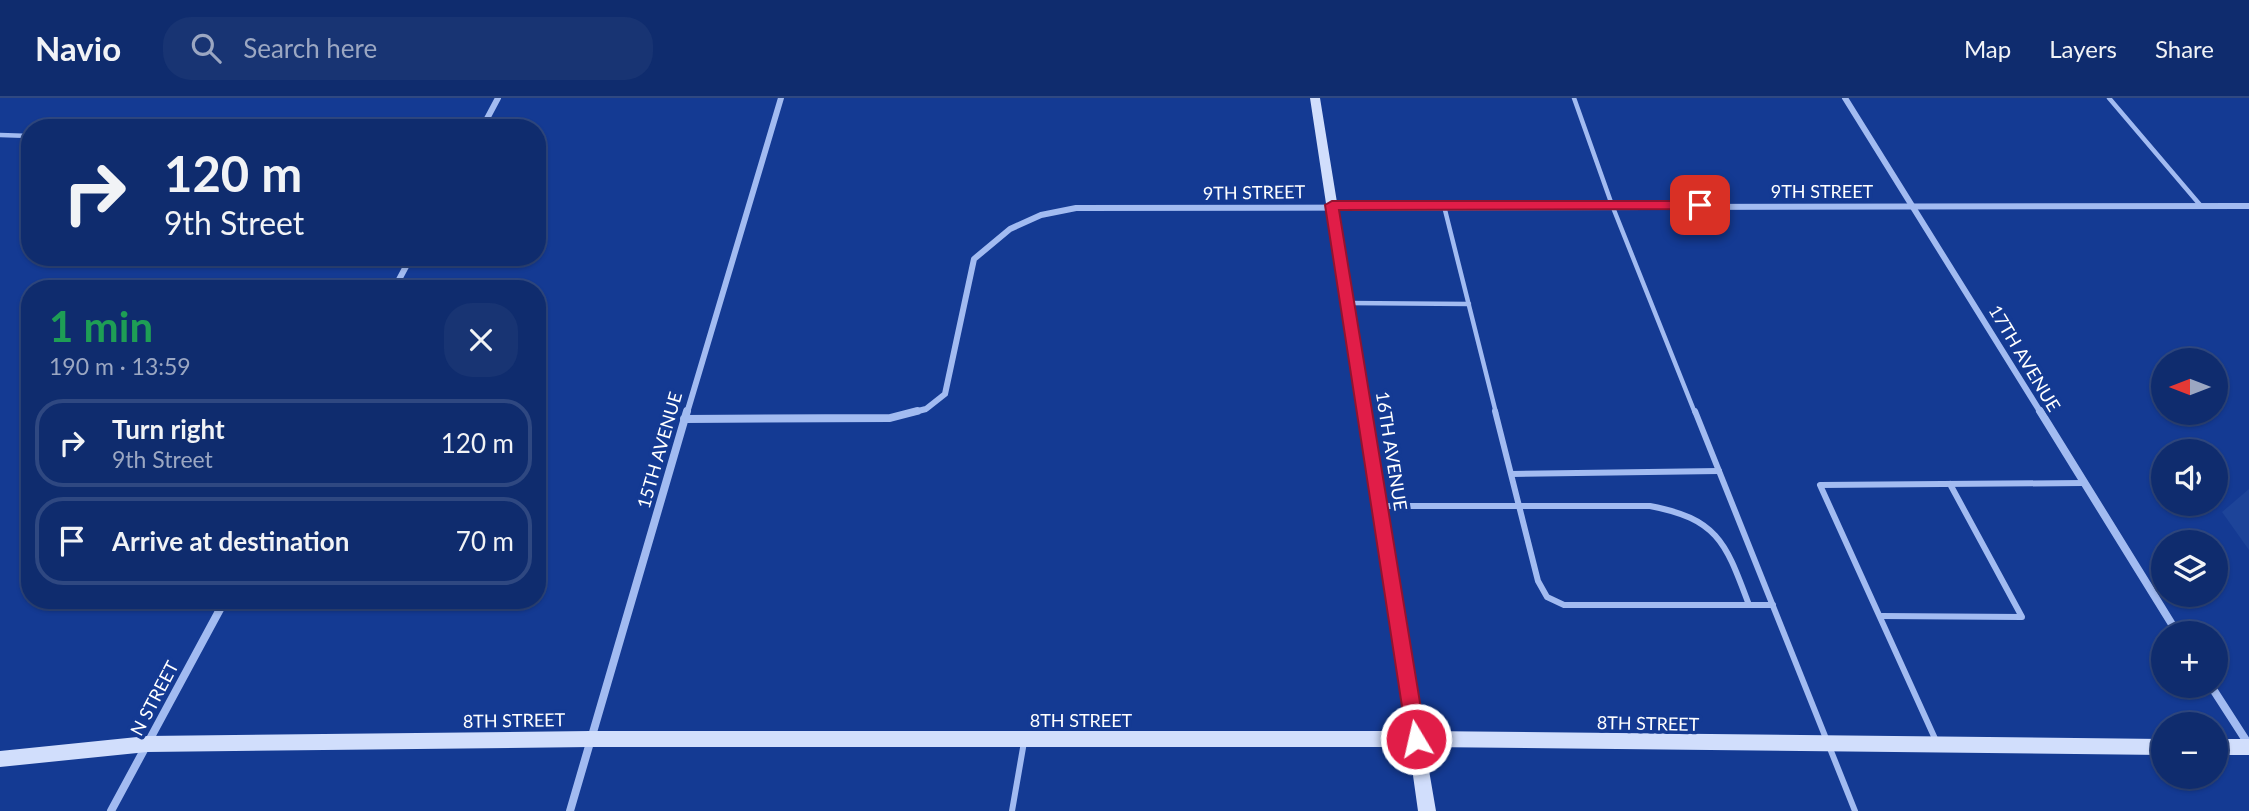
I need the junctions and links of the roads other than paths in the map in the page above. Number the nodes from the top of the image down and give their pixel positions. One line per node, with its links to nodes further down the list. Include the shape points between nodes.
1 (498, 98): 7 (street)
2 (781, 98): 18 (street, 15TH AVENUE)
3 (1315, 98): 10 (main road, 16TH AVENUE)
4 (1574, 98): 11 (lane)
5 (1845, 98): 12 (street, 17TH AVENUE)
6 (2109, 98): 14 (lane)
7 (487, 119)
8 (0, 135): 9 (lane)
9 (21, 135)
10 (1332, 205): 13 (street, 9TH STREET); 16 (main road, 16TH AVENUE); 18 (street, 9TH STREET, via 1076,208 1041,215 1010,229 974,259 945,394 926,409 890,418)
11 (1612, 205): 12 (street, 9TH STREET); 13 (street, 9TH STREET); 19 (lane)
12 (1913, 205): 14 (street, 9TH STREET); 21 (street, 17TH AVENUE)
13 (1444, 206): 17 (lane)
14 (2201, 206): 15 (street, 9TH STREET)
15 (2249, 206)
16 (1347, 303): 17 (lane); 23 (main road, 16TH AVENUE)
17 (1469, 304): 20 (lane)
18 (684, 419): 31 (street, 15TH AVENUE)
19 (1719, 471): 20 (lane); 26 (lane)
20 (1512, 474): 24 (lane)
21 (2083, 483): 22 (lane); 29 (street, 17TH AVENUE)
22 (1950, 484): 28 (lane, via 1820,485); 28 (lane, via 2022,617)
23 (1379, 506): 24 (lane); 33 (main road, 16TH AVENUE)
24 (1520, 507): 25 (lane, via 1650,506 1693,516 1727,547); 25 (lane, via 1538,581 1547,597 1564,605)
25 (1749, 605): 26 (lane)
26 (1773, 605): 35 (lane)
27 (220, 609): 34 (street, N STREET)
28 (1881, 616): 36 (lane)
29 (2170, 621)
30 (2219, 698): 37 (street)
31 (590, 739): 32 (main road, 8TH STREET); 34 (main road, 8TH STREET); 42 (street, 15TH AVENUE)
32 (1024, 739): 33 (main road, 8TH STREET); 43 (lane)
33 (1416, 739): 35 (main road, 8TH STREET); 44 (main road, 16TH AVENUE)
34 (147, 744): 40 (main road, 8TH STREET); 41 (street, N STREET)
35 (1828, 744): 36 (main road, 8TH STREET); 45 (lane)
36 (1939, 746): 38 (main road, 8TH STREET)
37 (2249, 746): 39 (main road)
38 (2151, 747)
39 (2228, 747)
40 (0, 759)
41 (111, 811)
42 (570, 811)
43 (1012, 811)
44 (1427, 811)
45 (1855, 811)

